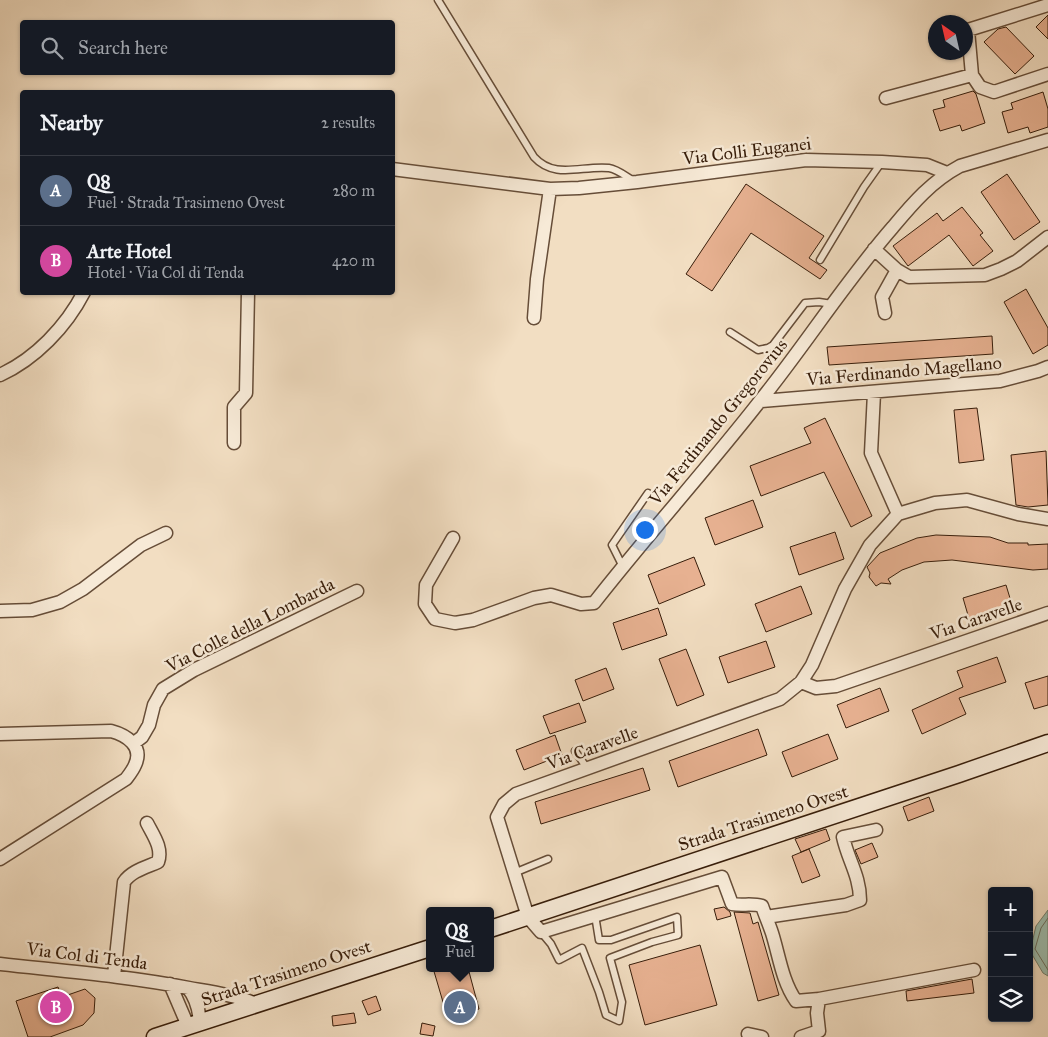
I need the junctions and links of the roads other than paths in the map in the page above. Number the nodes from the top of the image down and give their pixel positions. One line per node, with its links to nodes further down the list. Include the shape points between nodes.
1 (438, 0): 10 (lane, via 541,164 556,171 611,168)
2 (1048, 5): 4 (street, via 968,30)
3 (1048, 74): 4 (street, via 994,92 980,87)
4 (972, 76): 5 (street)
5 (886, 98)
6 (1048, 140): 9 (street, Via Ferdinando Gregorovius, via 960,166)
7 (882, 162): 9 (street, Via Colli Euganei, via 926,166); 10 (street, Via Colli Euganei, via 806,160); 14 (lane)
8 (395, 169): 11 (street, Via Colli Euganei)
9 (947, 173): 13 (street, Via Ferdinando Gregorovius, via 914,202)
10 (637, 182): 11 (street, Via Colli Euganei)
11 (550, 188): 20 (street)
12 (1048, 237): 15 (street, via 1017,260 985,275 909,277)
13 (874, 249): 15 (street); 18 (street, Via Ferdinando Gregorovius)
14 (820, 260)
15 (897, 270): 19 (street, via 882,296)
16 (82, 295): 23 (street, via 60,328 36,353)
17 (248, 295): 26 (street, via 246,393 234,407)
18 (832, 304): 21 (lane, via 805,303 773,345 763,350); 25 (street, Via Ferdinando Gregorovius)
19 (885, 314)
20 (534, 318)
21 (730, 332)
22 (1048, 366): 24 (street, Via Ferdinando Magellano, via 1000,382)
23 (0, 375)
24 (874, 393): 25 (street, Via Ferdinando Magellano); 28 (street, via 871,453)
25 (760, 401): 32 (street, Via Ferdinando Gregorovius)
26 (234, 443)
27 (648, 493): 32 (lane, via 612,545)
28 (898, 514): 29 (street, via 935,503 967,500); 36 (street, Via Caravelle, via 870,545)
29 (1048, 519)
30 (166, 533): 34 (street, via 141,545 83,589 60,602 32,610)
31 (453, 538): 32 (street, Via Ferdinando Gregorovius, via 426,585 425,604 435,619 455,623 551,595 581,604 594,603)
32 (623, 566)
33 (357, 591): 38 (street, Via Colle della Lombarda, via 201,666 163,689 154,705 149,726)
34 (0, 611)
35 (1048, 613): 36 (street, Via Caravelle, via 836,686 816,688)
36 (801, 682): 41 (street, Via Caravelle, via 780,699)
37 (0, 734): 38 (street, via 111,731)
38 (134, 743): 44 (street, via 136,765 126,779)
39 (1048, 743): 48 (main road, Strada Trasimeno Ovest)
40 (575, 751): 41 (lane)
41 (587, 768): 46 (street, Via Caravelle, via 516,794 504,804 497,817)
42 (147, 823): 55 (street, via 160,857 158,862 124,882)
43 (876, 830): 49 (street, via 843,837 860,885 860,900)
44 (0, 859)
45 (548, 860): 46 (lane)
46 (514, 872): 48 (street, Via Caravelle)
47 (595, 915): 49 (street, via 722,877 732,904 762,906); 51 (street); 51 (lane, via 599,940 611,940 677,917 678,935 610,958 622,1002 619,1021 606,1015 582,948 558,960)
48 (528, 916): 50 (main road, Strada Trasimeno Ovest); 51 (street)
49 (766, 917): 58 (street, via 791,994 796,1001)
50 (494, 928)
51 (541, 932)
52 (426, 949): 59 (main road, Strada Trasimeno Ovest)
53 (0, 964): 55 (street, Via Col di Tenda)
54 (974, 970): 58 (street)
55 (114, 976): 56 (street, Via Col di Tenda)
56 (170, 984): 57 (street, Via Col di Tenda); 60 (street, Via Col di Tenda)
57 (188, 988): 59 (street, Via Col di Tenda, via 240,997); 60 (street, via 198,1006)
58 (819, 999): 64 (street, via 819,1031)
59 (256, 1004): 60 (main road, Strada Trasimeno Ovest)
60 (194, 1024): 62 (main road, Strada Trasimeno Ovest)
61 (748, 1034): 63 (street)
62 (155, 1037)
63 (762, 1037)
64 (801, 1037)

